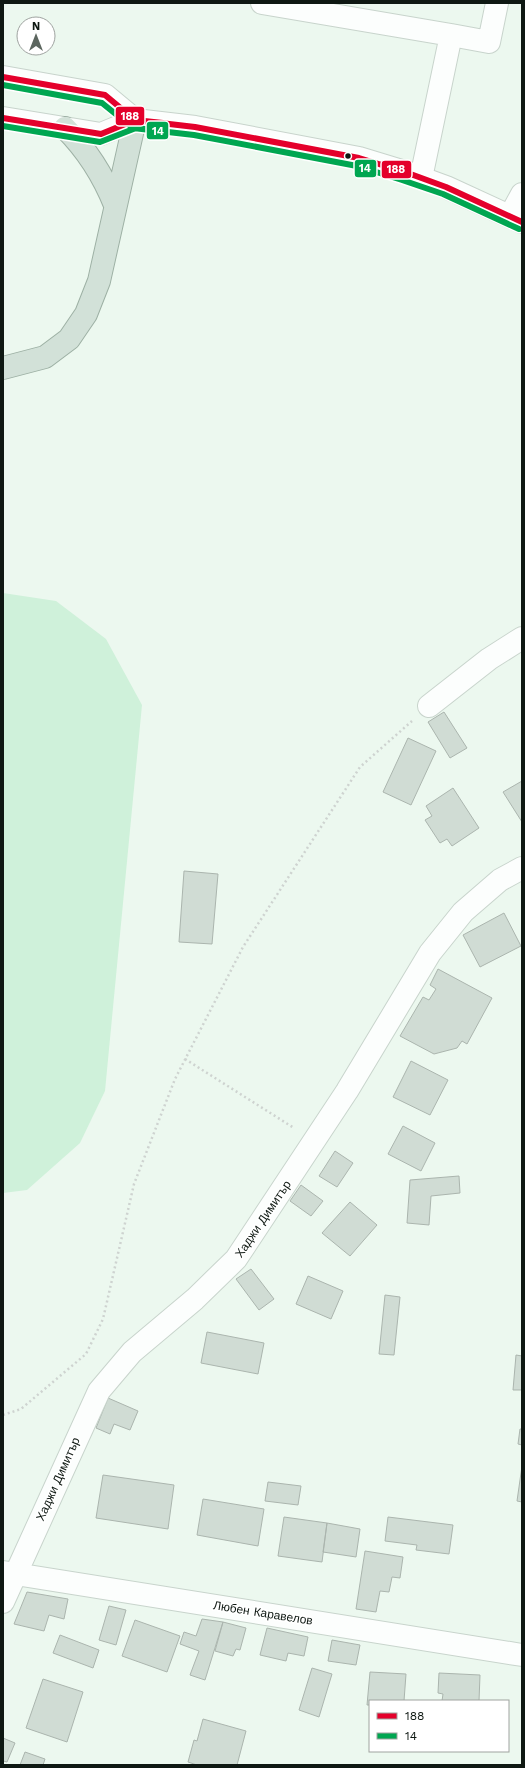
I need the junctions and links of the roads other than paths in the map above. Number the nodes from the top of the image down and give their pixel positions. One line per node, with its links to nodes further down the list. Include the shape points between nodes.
1 (262, 3): 3 (street)
2 (497, 3): 3 (street, via 489,42)
3 (451, 35): 8 (street)
4 (3, 77): 6 (street, via 105,95)
5 (3, 118): 7 (street)
6 (135, 120): 7 (street, via 101,134); 8 (street, via 195,127 359,158); 10 (highway)
7 (65, 128): 10 (highway, via 95,163 107,183)
8 (421, 178): 11 (street)
9 (522, 194): 11 (street)
10 (115, 205): 12 (highway, via 99,281 86,314 69,339 45,356)
11 (516, 219)
12 (3, 368)
13 (522, 638): 14 (street, via 489,659)
14 (429, 706)
15 (522, 868): 16 (street, Хаджи Димитър, via 500,880 463,912 430,953 347,1091 236,1259 195,1299 132,1352 99,1391)
16 (9, 1573): 17 (street, Хаджи Димитър); 18 (street, Любен Каравелов)
17 (3, 1602)
18 (522, 1655)

